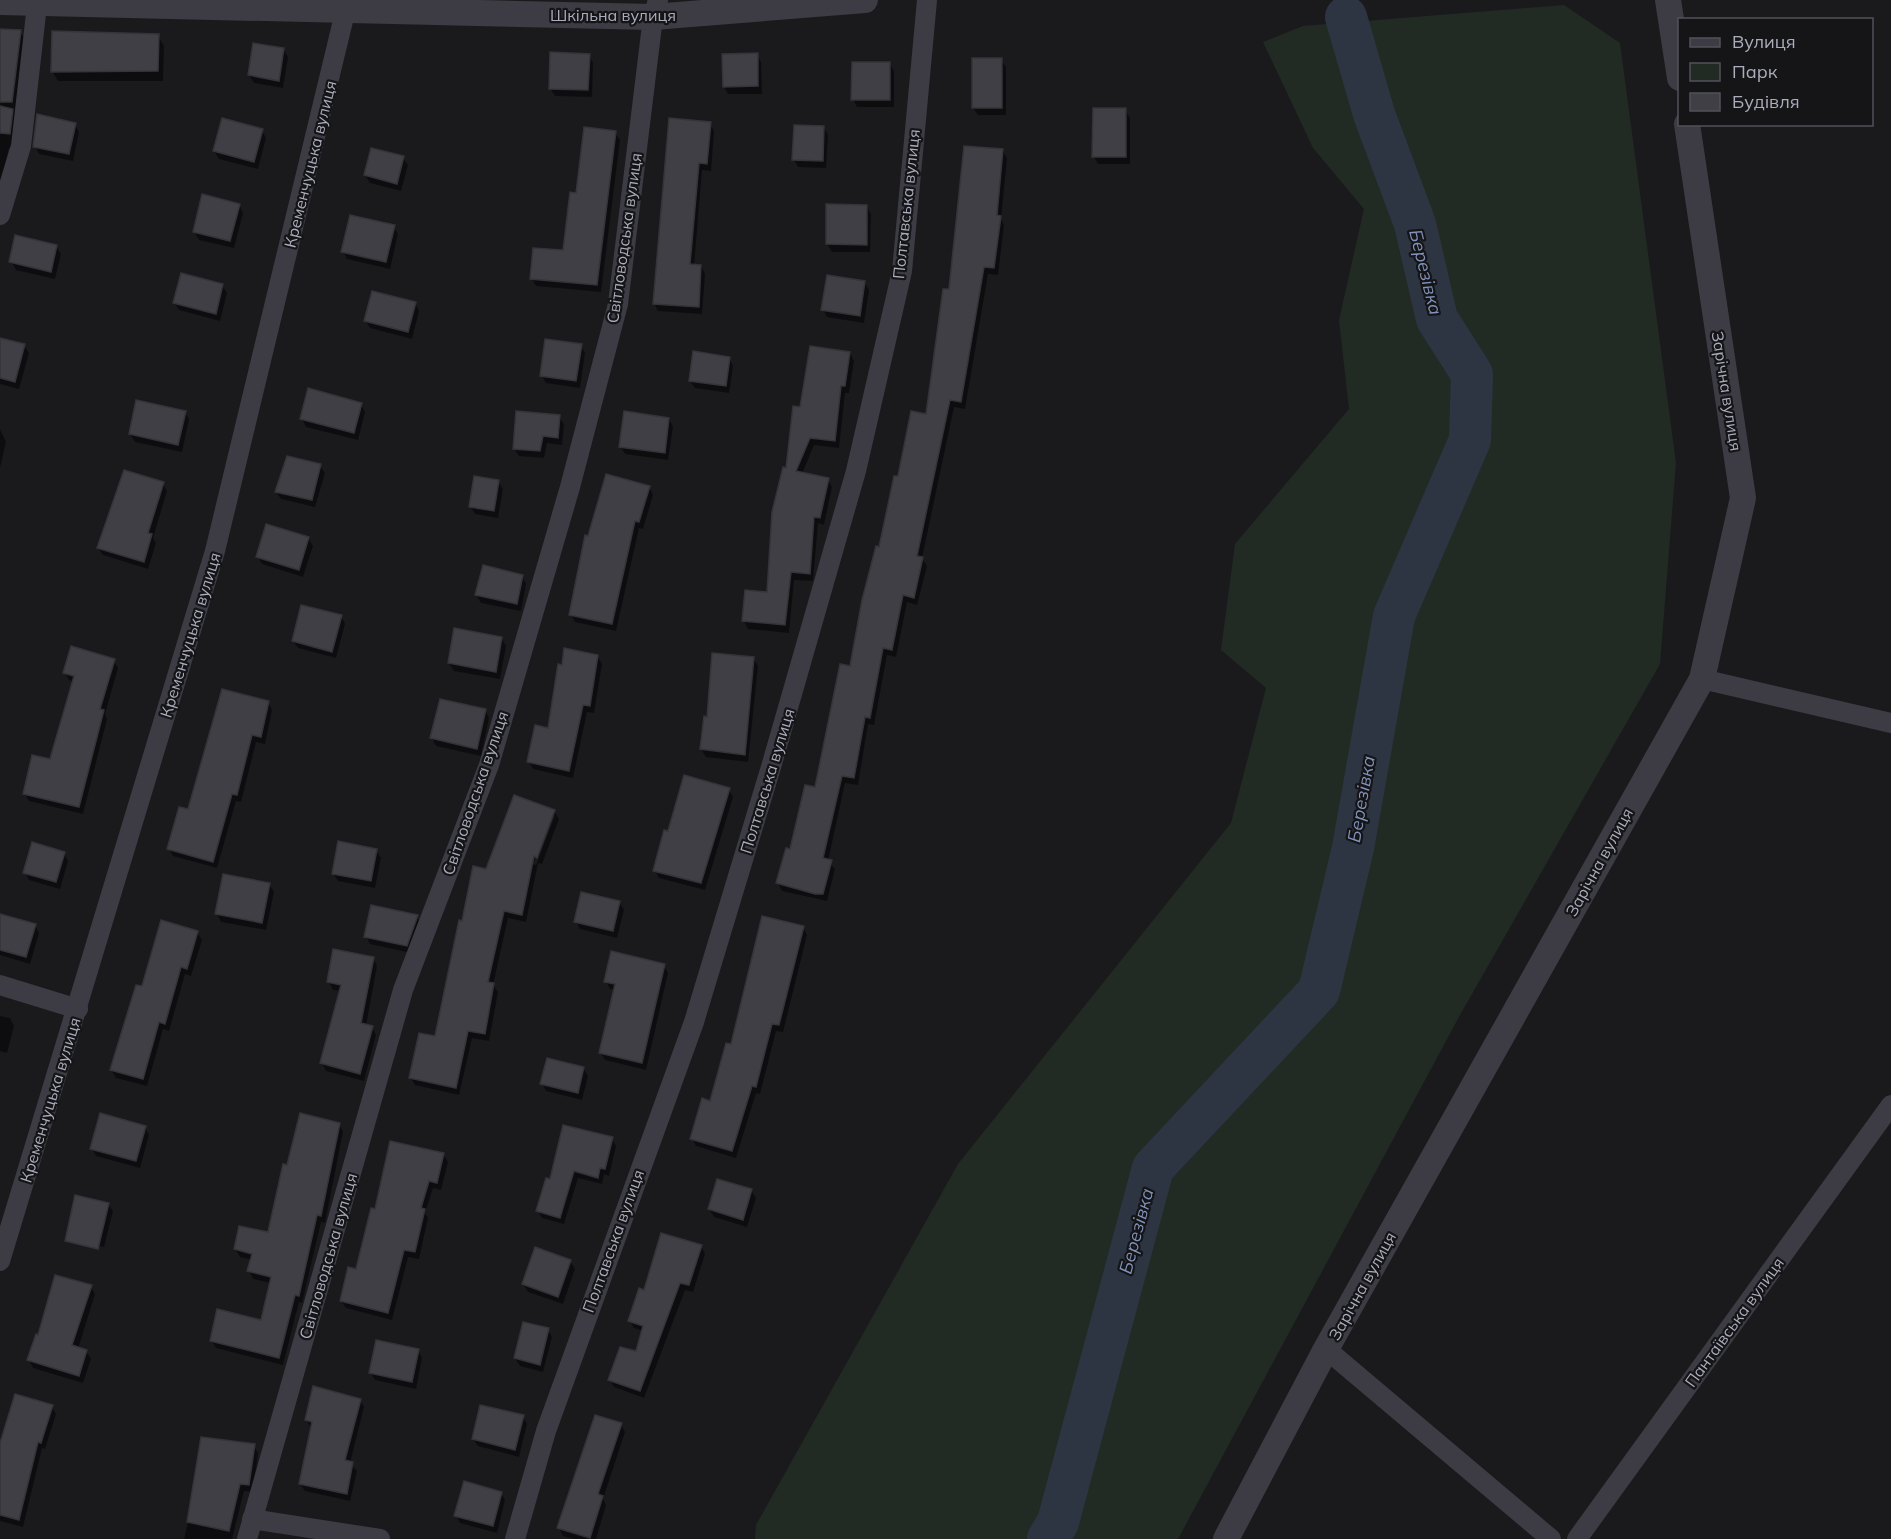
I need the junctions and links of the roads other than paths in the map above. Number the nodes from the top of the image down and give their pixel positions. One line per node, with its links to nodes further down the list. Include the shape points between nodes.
1 (865, 0): 7 (street, Шкільна вулиця)
2 (927, 0): 21 (street, Полтавська вулиця, via 902,271 856,471 694,1022 546,1431)
3 (1668, 0): 8 (street)
4 (0, 3): 5 (street, Шкільна вулиця)
5 (37, 5): 6 (street, Шкільна вулиця); 10 (street, via 21,146)
6 (348, 5): 7 (street, Шкільна вулиця); 14 (street, Кременчуцька вулиця, via 215,551)
7 (655, 9): 18 (street, Світловодська вулиця, via 618,304 570,487 489,765 403,990)
8 (1678, 65)
9 (1687, 126): 11 (street, Зарічна вулиця, via 1743,498)
10 (0, 214)
11 (1702, 679): 12 (street); 17 (street, Зарічна вулиця)
12 (1891, 723)
13 (0, 985): 14 (street)
14 (78, 1009): 16 (street, Кременчуцька вулиця)
15 (1891, 1105): 24 (street, Пантаївська вулиця)
16 (0, 1261)
17 (1326, 1348): 22 (street, Зарічна вулиця); 23 (street)
18 (252, 1519): 19 (street, Світловодська вулиця); 20 (street)
19 (247, 1539)
20 (380, 1539)
21 (515, 1539)
22 (1226, 1539)
23 (1551, 1539)
24 (1577, 1539)

